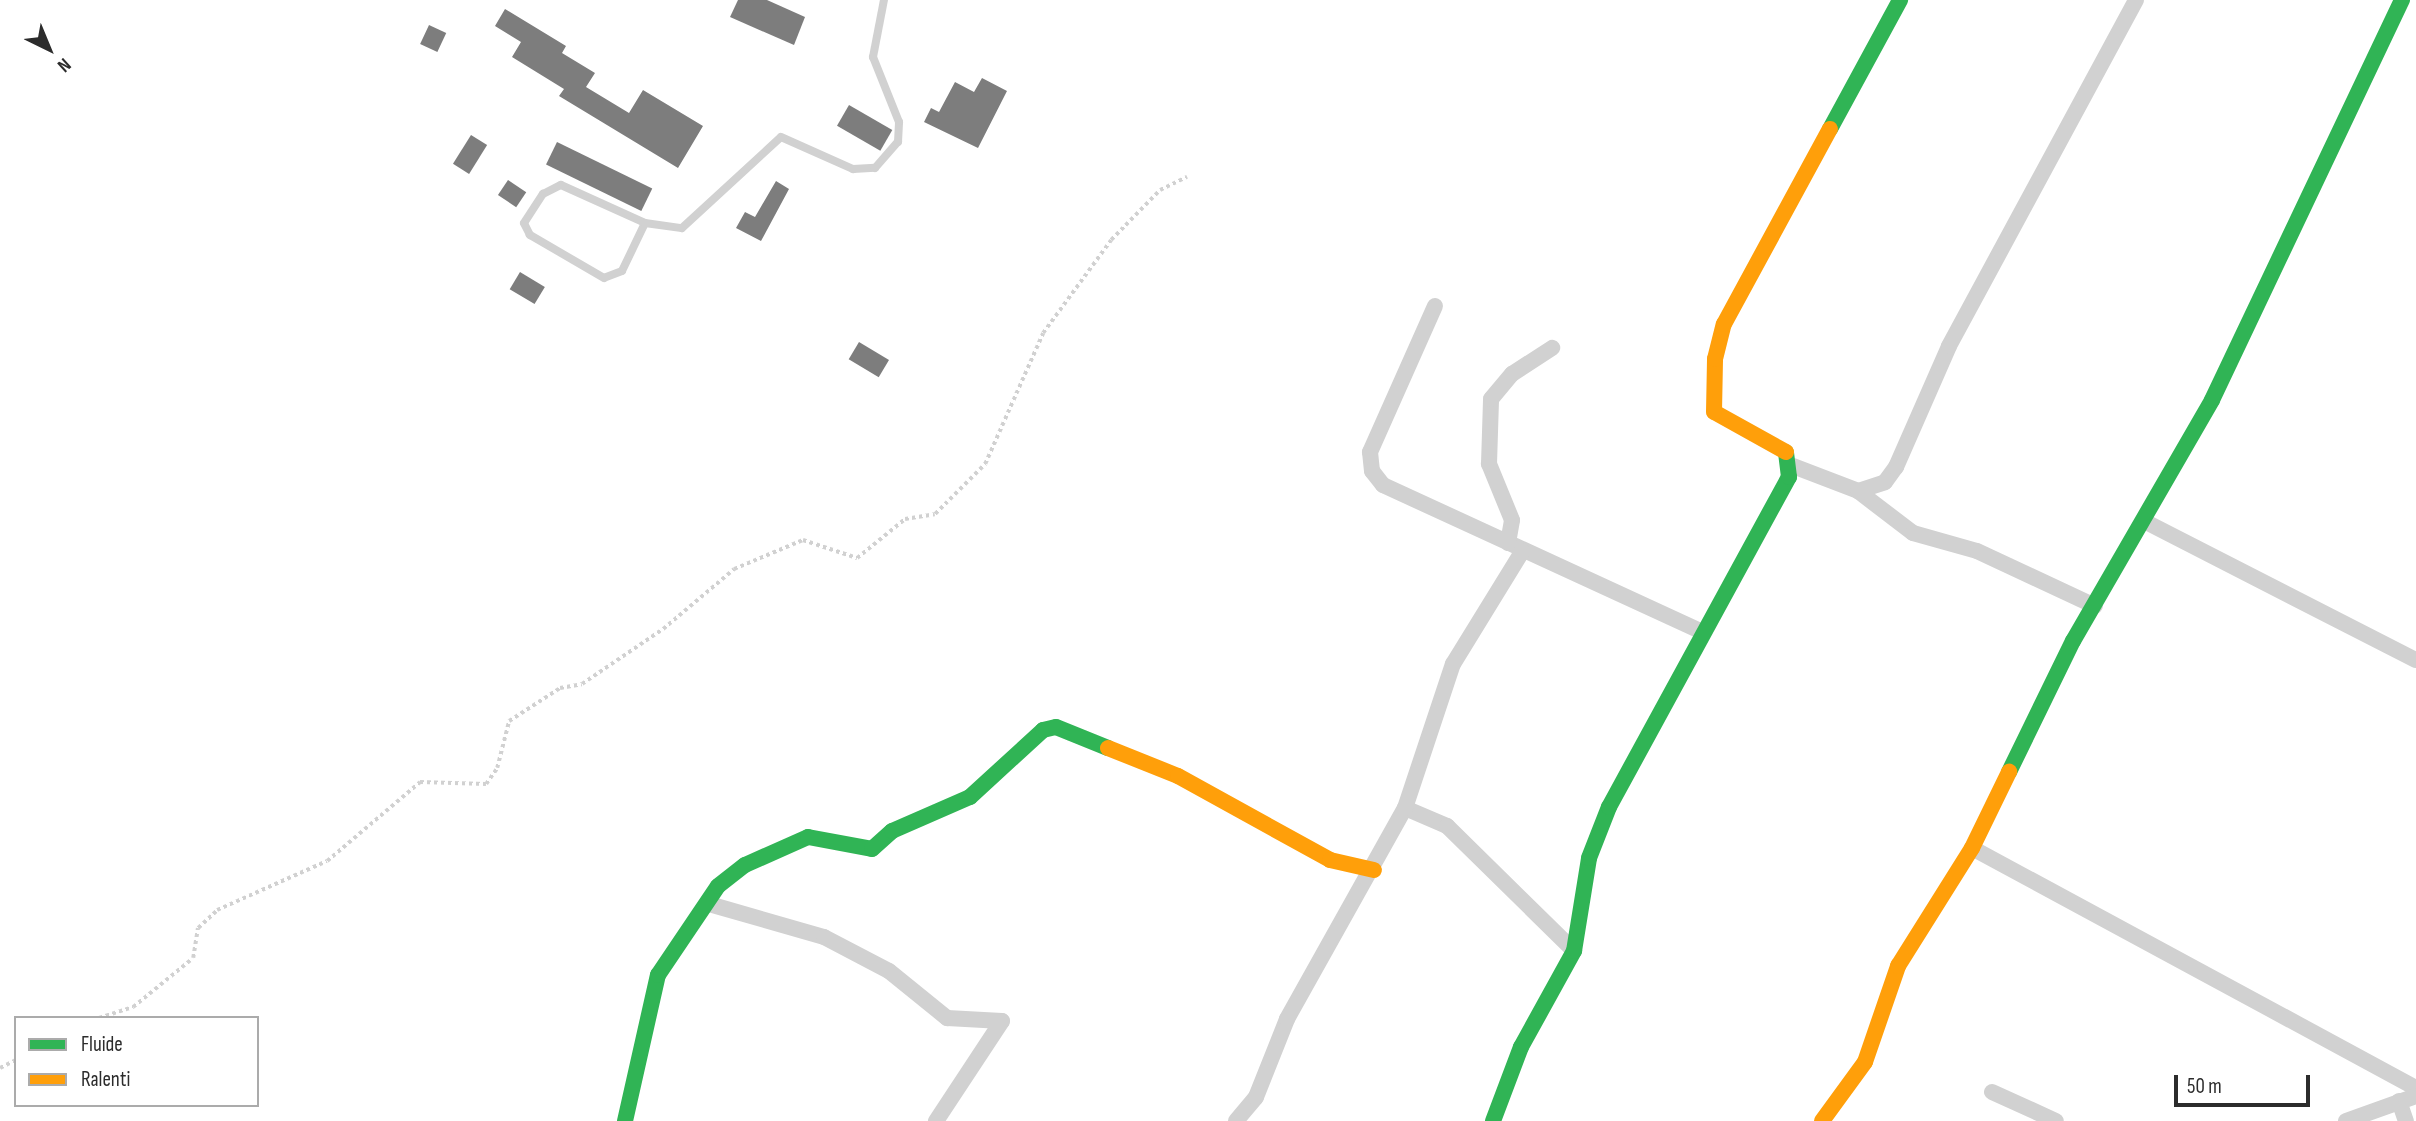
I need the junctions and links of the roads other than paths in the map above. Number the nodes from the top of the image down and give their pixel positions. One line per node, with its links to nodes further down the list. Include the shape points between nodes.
1 (884, 0): 5 (lane, via 873,57 900,122 898,142 887,159 874,168 853,169 781,136 682,228)
2 (1900, 0): 8 (street, via 1724,324 1715,359 1714,412 1783,449)
3 (2136, 0): 9 (street, via 1949,346 1896,467 1885,482)
4 (2402, 0): 10 (street, via 2272,282)
5 (645, 223): 5 (lane, via 561,185 542,194 524,223 530,235 604,278 622,271)
6 (1435, 306): 11 (street, via 1370,452 1372,471 1383,485)
7 (1552, 348): 11 (street, via 1512,374 1489,410 1489,464 1512,520)
8 (1793, 466): 9 (street); 14 (street)
9 (1858, 491): 13 (street, via 1913,533 1977,551)
10 (2144, 521): 13 (street); 15 (street)
11 (1508, 543): 12 (street)
12 (1522, 552): 14 (street, via 1550,558 1619,599); 16 (street, via 1453,664)
13 (2095, 606): 17 (street, via 1995,790)
14 (1702, 632): 20 (street, via 1609,807 1589,858)
15 (2416, 660)
16 (1405, 808): 18 (street); 20 (street, via 1447,826)
17 (1972, 848): 21 (street); 29 (street, via 1898,966 1865,1062)
18 (1374, 870): 19 (street, via 1330,860 1178,776 1056,727 1028,741 970,797 892,831 872,849 808,837 745,865); 27 (street, via 1287,1019 1256,1097)
19 (709, 904): 25 (street, via 658,975); 26 (street, via 824,937 889,971 947,1018 1002,1021)
20 (1574, 951): 28 (street, via 1521,1047)
21 (2416, 1087)
22 (1992, 1093): 30 (street)
23 (2416, 1096): 24 (street)
24 (2399, 1101): 31 (street); 32 (street)
25 (625, 1121)
26 (936, 1121)
27 (1236, 1121)
28 (1493, 1121)
29 (1822, 1121)
30 (2056, 1121)
31 (2346, 1121)
32 (2406, 1121)

